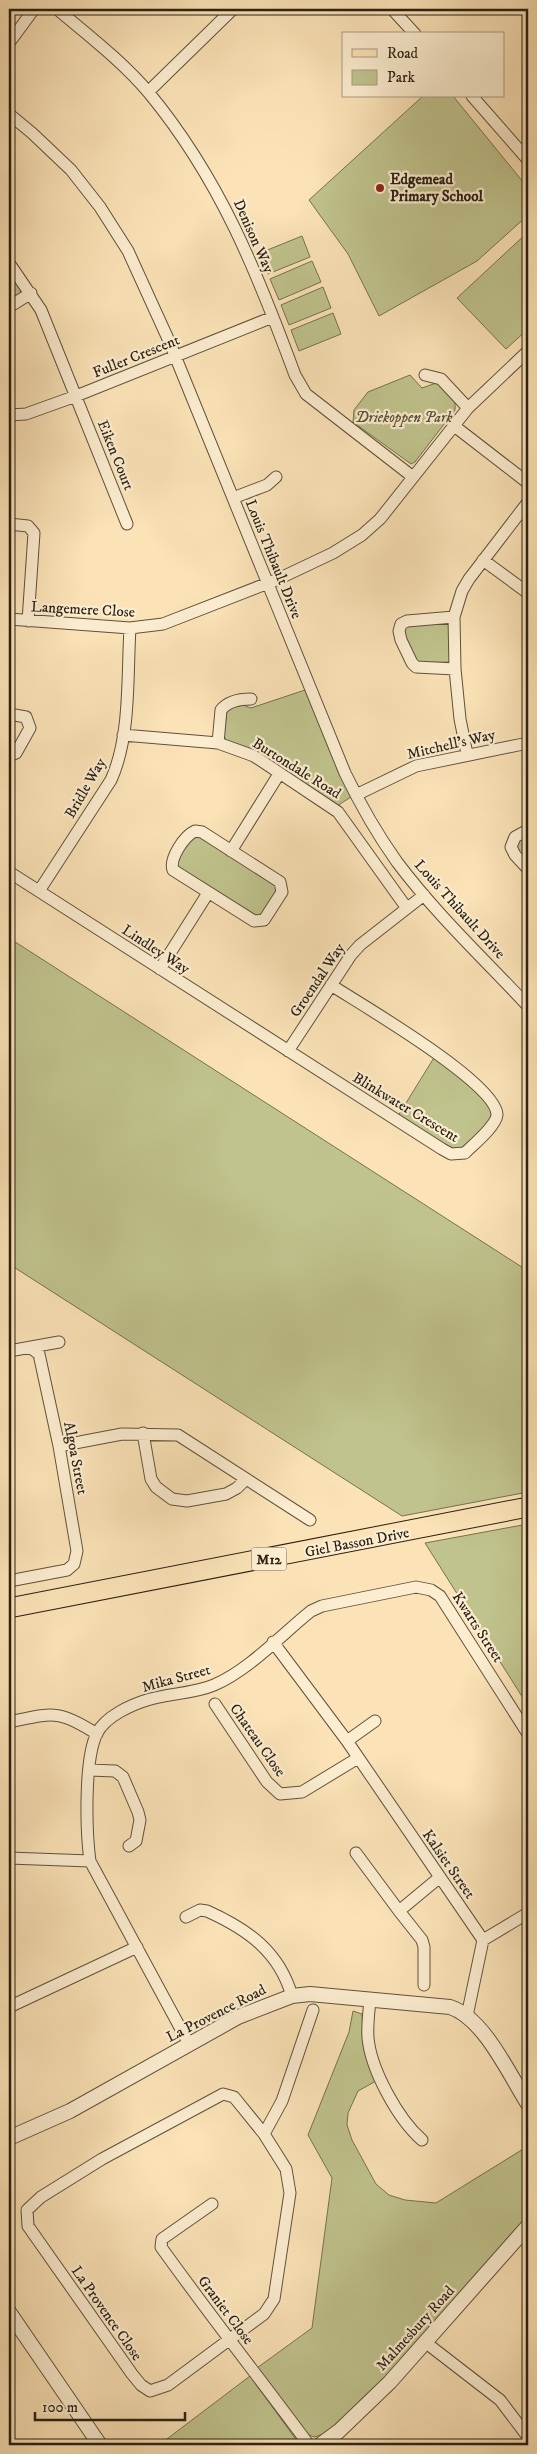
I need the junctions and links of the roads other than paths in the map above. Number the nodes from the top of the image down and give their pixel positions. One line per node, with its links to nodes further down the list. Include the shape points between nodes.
1 (34, 9): 6 (street)
2 (56, 9): 7 (street, Denison Way)
3 (233, 9): 7 (street)
4 (392, 9): 5 (street)
5 (413, 32)
6 (9, 43)
7 (148, 92): 14 (street, Denison Way, via 188,144 214,186)
8 (474, 98): 10 (street)
9 (9, 114): 16 (street, Louis Thibault Drive, via 71,170 100,207 128,250)
10 (528, 160)
11 (9, 263): 12 (street, Eiken Court)
12 (31, 293): 13 (street); 18 (street, Eiken Court)
13 (9, 307)
14 (273, 317): 16 (street, Fuller Crescent); 23 (street, Denison Way, via 295,375 306,394)
15 (528, 351): 19 (street, Langemere Close)
16 (175, 356): 18 (street, Fuller Crescent); 25 (street, Louis Thibault Drive)
17 (426, 375): 19 (street, via 441,379)
18 (76, 396): 20 (street, Fuller Crescent, via 26,414); 28 (street, Eiken Court)
19 (468, 408): 21 (street, Langemere Close)
20 (9, 415)
21 (453, 425): 23 (street, Langemere Close); 24 (street)
22 (276, 477): 25 (street, via 267,485)
23 (413, 477): 30 (street, Langemere Close, via 380,519 353,542)
24 (528, 483)
25 (233, 498): 30 (street, Louis Thibault Drive)
26 (528, 502): 29 (street)
27 (9, 524): 34 (street, via 28,526 34,533)
28 (127, 524)
29 (484, 560): 31 (street); 32 (street, via 462,591)
30 (268, 583): 35 (street, Langemere Close, via 163,624); 45 (street, Louis Thibault Drive)
31 (528, 593)
32 (454, 616): 36 (street); 36 (street, via 407,621 399,631 416,667)
33 (9, 619): 34 (street, Langemere Close)
34 (28, 621): 35 (street, Langemere Close)
35 (130, 628): 39 (street, Bridle Way)
36 (455, 669): 42 (street)
37 (252, 699): 40 (street, via 223,707)
38 (9, 714): 43 (street, via 26,717 30,728 16,753)
39 (123, 735): 40 (street, Burtondale Road); 50 (street, Bridle Way, via 111,780)
40 (218, 742): 44 (street, Burtondale Road, via 254,756)
41 (528, 743): 42 (street, Mitchell's Way)
42 (466, 754): 45 (street, Mitchell's Way, via 416,766)
43 (9, 756)
44 (279, 774): 47 (street); 53 (street, Burtondale Road, via 332,806 346,820)
45 (356, 795): 52 (street, Louis Thibault Drive, via 397,861)
46 (528, 830): 48 (street, via 515,837 511,847)
47 (231, 851): 51 (street, via 202,832 195,831 189,834 172,861 175,872); 51 (street, via 278,880 283,888 280,895 266,918 258,922)
48 (528, 869)
49 (9, 872): 50 (street, Lindley Way)
50 (39, 891): 54 (street, Lindley Way)
51 (208, 893): 54 (street)
52 (424, 895): 53 (street, Groendal Way); 56 (street, Louis Thibault Drive)
53 (406, 907): 55 (street, Groendal Way, via 360,945)
54 (160, 968): 57 (street, Lindley Way)
55 (331, 985): 57 (street, Groendal Way); 57 (street, Blinkwater Crescent, via 453,1064 478,1086 495,1107 497,1116 494,1123 465,1153 451,1154)
56 (528, 1006)
57 (288, 1051)
58 (59, 1342): 59 (street)
59 (31, 1348): 60 (street); 62 (street, Algoa Street, via 39,1354)
60 (9, 1351)
61 (143, 1433): 62 (street); 63 (street, via 178,1435); 63 (street, via 151,1478 156,1487 172,1499 187,1501 226,1494)
62 (59, 1446): 66 (street, Algoa Street, via 78,1551 74,1564 62,1571)
63 (245, 1480): 65 (street)
64 (528, 1508): 68 (main road, Giel Basson Drive / M12)
65 (310, 1520)
66 (9, 1581)
67 (431, 1590): 69 (street, Mika Street, via 416,1587 322,1606); 74 (street, Kwarts Street, via 444,1600)
68 (9, 1608)
69 (273, 1642): 73 (street, Mika Street, via 236,1673 199,1689 161,1696 127,1708); 75 (street, Kalsiet Street)
70 (214, 1704): 76 (street, Chateau Close, via 267,1782 280,1794 302,1792)
71 (374, 1721): 75 (street)
72 (9, 1722): 73 (street, via 63,1715)
73 (97, 1734): 77 (street)
74 (528, 1734)
75 (347, 1741): 76 (street, Kalsiet Street)
76 (358, 1758): 82 (street, Kalsiet Street)
77 (89, 1770): 78 (street, via 115,1771 126,1783 140,1820 136,1841); 81 (street)
78 (129, 1846)
79 (356, 1853): 83 (street)
80 (9, 1858): 81 (street)
81 (90, 1861): 87 (street)
82 (440, 1877): 83 (street); 86 (street, Kalsiet Street)
83 (399, 1911): 88 (street, via 422,1940)
84 (528, 1912): 86 (street)
85 (186, 1917): 89 (street, via 200,1910 207,1911 260,1942 288,1983)
86 (483, 1940): 93 (street)
87 (137, 1947): 91 (street); 94 (street)
88 (424, 1985)
89 (292, 1996): 90 (street, La Provence Road, via 310,1994); 94 (street, La Provence Road, via 238,2017)
90 (370, 1999): 93 (street, La Provence Road, via 450,2007); 98 (street, via 368,2038 372,2060 401,2116)
91 (9, 2007)
92 (313, 2010): 96 (street, via 282,2101)
93 (467, 2016): 95 (street, La Provence Road, via 480,2028)
94 (189, 2044): 97 (street, La Provence Road, via 70,2111)
95 (528, 2104)
96 (264, 2134): 102 (street, La Provence Close, via 286,2169 290,2193 274,2299 264,2314); 102 (street, La Provence Close, via 234,2097 223,2094 41,2196 31,2205 26,2216 28,2226 132,2374 146,2389 155,2390 168,2384)
97 (9, 2138)
98 (422, 2140)
99 (212, 2204): 102 (street, Graniet Close, via 162,2239 162,2247)
100 (528, 2226): 103 (street, Malmesbury Road)
101 (9, 2312): 105 (street)
102 (228, 2340): 106 (street, Graniet Close)
103 (425, 2342): 104 (street, via 500,2400); 107 (street, Malmesbury Road, via 363,2409)
104 (528, 2436)
105 (100, 2445)
106 (308, 2445)
107 (320, 2445)

